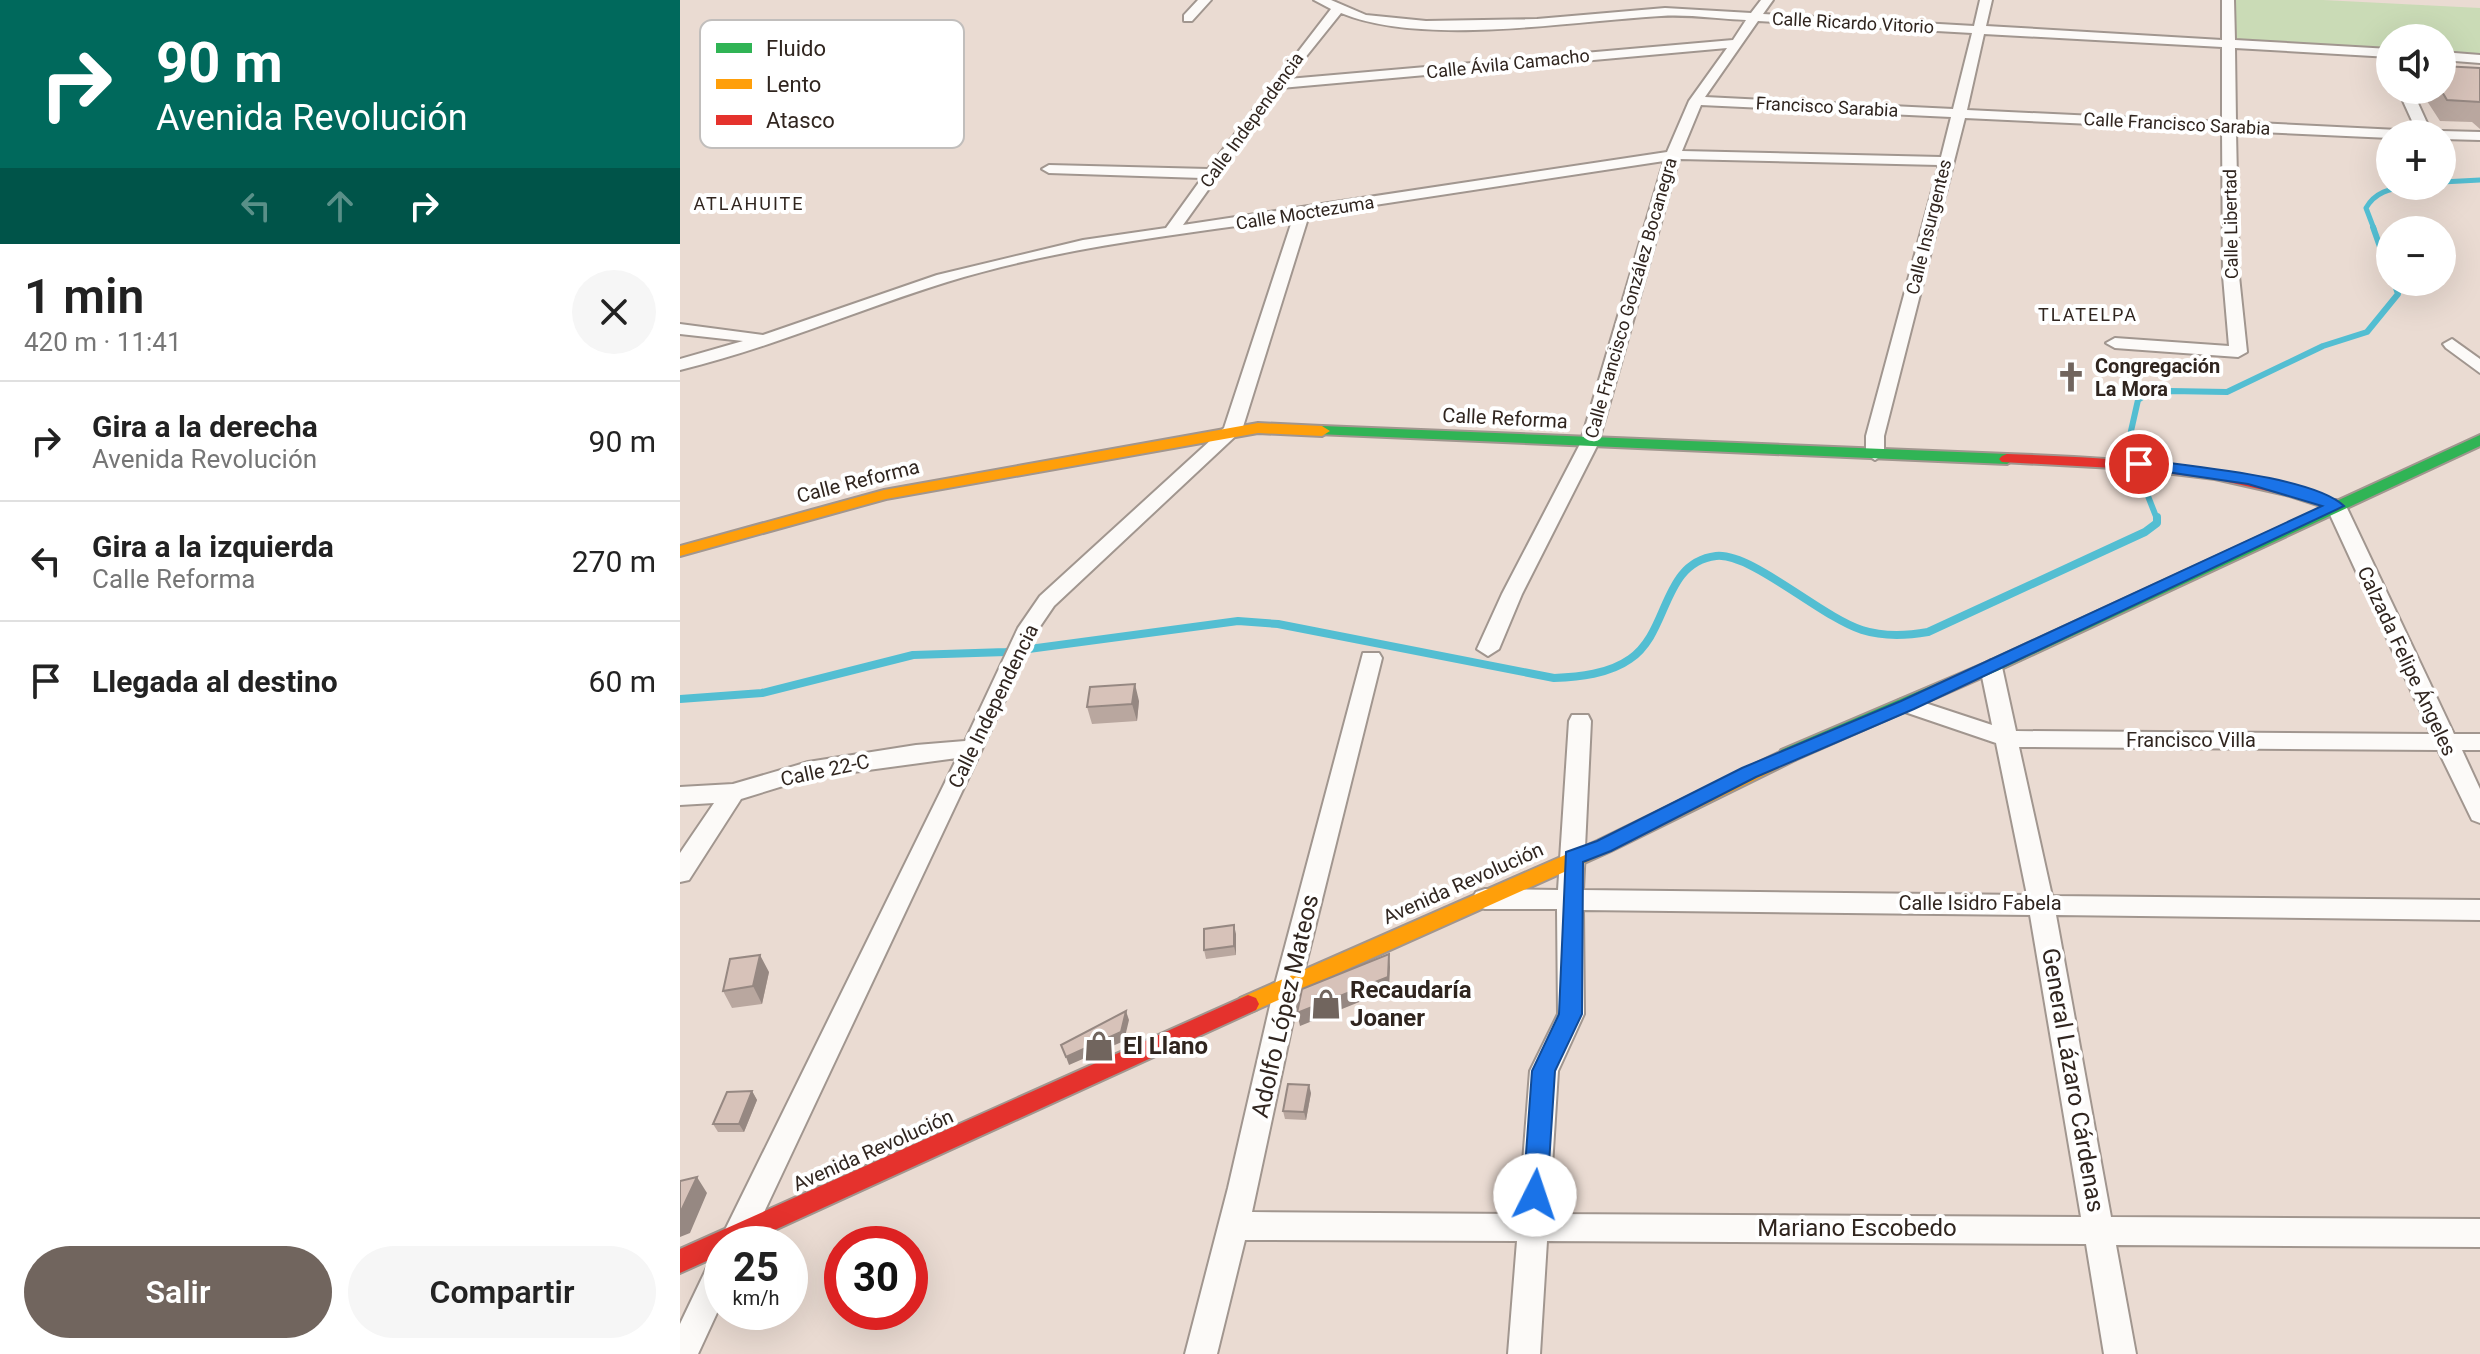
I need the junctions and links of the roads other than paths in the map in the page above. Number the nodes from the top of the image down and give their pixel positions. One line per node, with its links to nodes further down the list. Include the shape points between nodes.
1 (1205, 0): 7 (street)
2 (1320, 0): 6 (street, Calle Ricardo Vitorio)
3 (1767, 0): 8 (street, Calle Francisco González Bocanegra)
4 (1986, 0): 9 (street, Calle Insurgentes)
5 (2228, 0): 11 (street, Calle Libertad)
6 (1338, 8): 8 (street, Calle Ricardo Vitorio, via 1364,18 1426,25 1537,23 1643,12); 15 (street, Calle Independencia)
7 (1188, 18)
8 (1758, 18): 9 (street, Calle Ricardo Vitorio); 10 (street, Calle Francisco González Bocanegra, via 1741,33)
9 (1978, 30): 11 (street, Calle Ricardo Vitorio); 17 (street, Calle Insurgentes)
10 (1739, 43): 15 (street, Calle Ávila Camacho); 16 (street, Calle Francisco González Bocanegra)
11 (2229, 44): 12 (street, Calle Ricardo Vitorio); 18 (street, Calle Libertad)
12 (2376, 52)
13 (2456, 57): 14 (street)
14 (2480, 59)
15 (1277, 84): 25 (street, Calle Independencia)
16 (1696, 101): 17 (street, Francisco Sarabia); 22 (street, Calle Francisco González Bocanegra)
17 (1957, 113): 18 (street, Calle Francisco Sarabia); 23 (street, Calle Insurgentes)
18 (2229, 127): 19 (street, Calle Francisco Sarabia); 30 (street, Calle Libertad, via 2238,352)
19 (2376, 133)
20 (2456, 135): 21 (street)
21 (2480, 136)
22 (1673, 155): 23 (street, Calle Moctezuma); 26 (street, Calle Moctezuma); 36 (street, Calle Francisco González Bocanegra)
23 (1946, 161): 37 (street, Calle Insurgentes, via 1875,436)
24 (1049, 169): 25 (street)
25 (1212, 174): 27 (street, Calle Independencia)
26 (1302, 214): 27 (street, Calle Moctezuma); 34 (street, Calle Independencia)
27 (1169, 234): 29 (street, Calle Moctezuma, via 1009,260)
28 (680, 329): 29 (street)
29 (777, 336): 32 (street, Calle Moctezuma)
30 (2115, 343)
31 (2452, 344): 33 (street)
32 (680, 365)
33 (2480, 368)
34 (1233, 430): 36 (street, Calle Reforma); 39 (street, Calle Reforma, via 884,495); 48 (street, Calle Independencia, via 1047,601)
35 (2480, 440): 38 (street, Avenida Revolución)
36 (1589, 444): 37 (street, Calle Reforma); 40 (street, Calle Francisco González Bocanegra)
37 (1875, 454): 38 (street, Calle Reforma, via 2158,465 2248,479)
38 (2336, 506): 42 (street, Avenida Revolución); 46 (street, Calzada Felipe Ángeles)
39 (680, 551)
40 (1488, 649)
41 (1371, 658): 58 (street, Adolfo López Mateos)
42 (1991, 667): 43 (street, Avenida Revolución); 45 (street, General Lázaro Cárdenas)
43 (1907, 705): 45 (street, Francisco Villa); 52 (street, Avenida Revolución, via 1749,772)
44 (1580, 721): 52 (street)
45 (2008, 739): 46 (street, Francisco Villa); 56 (street, General Lázaro Cárdenas)
46 (2443, 741): 47 (street, Francisco Villa); 51 (street, Calzada Felipe Ángeles)
47 (2480, 742)
48 (972, 749): 49 (street, Calle 22-C, via 808,770); 59 (street, Calle Independencia)
49 (733, 793): 50 (street, Calle 22-C); 53 (street)
50 (680, 796)
51 (2480, 814)
52 (1573, 858): 54 (street, Avenida Revolución); 55 (street)
53 (680, 873)
54 (1479, 899): 55 (street, Calle Isidro Fabela); 58 (street, Avenida Revolución)
55 (1570, 900): 56 (street, Calle Isidro Fabela); 62 (street, via 1571,1014 1544,1071)
56 (2041, 903): 57 (street, Calle Isidro Fabela); 63 (street, General Lázaro Cárdenas)
57 (2480, 910)
58 (1287, 988): 60 (street, Avenida Revolución); 61 (street, Adolfo López Mateos)
59 (743, 1226)
60 (767, 1226)
61 (1234, 1226): 62 (street, Mariano Escobedo); 69 (street, Adolfo López Mateos)
62 (1533, 1226): 63 (street, Mariano Escobedo); 70 (street)
63 (2100, 1229): 64 (street, Mariano Escobedo); 71 (street, General Lázaro Cárdenas)
64 (2480, 1233)
65 (704, 1252): 66 (street, Avenida Revolución)
66 (680, 1261)
67 (704, 1307): 68 (street)
68 (682, 1354)
69 (1201, 1354)
70 (1524, 1354)
71 (2120, 1354)

